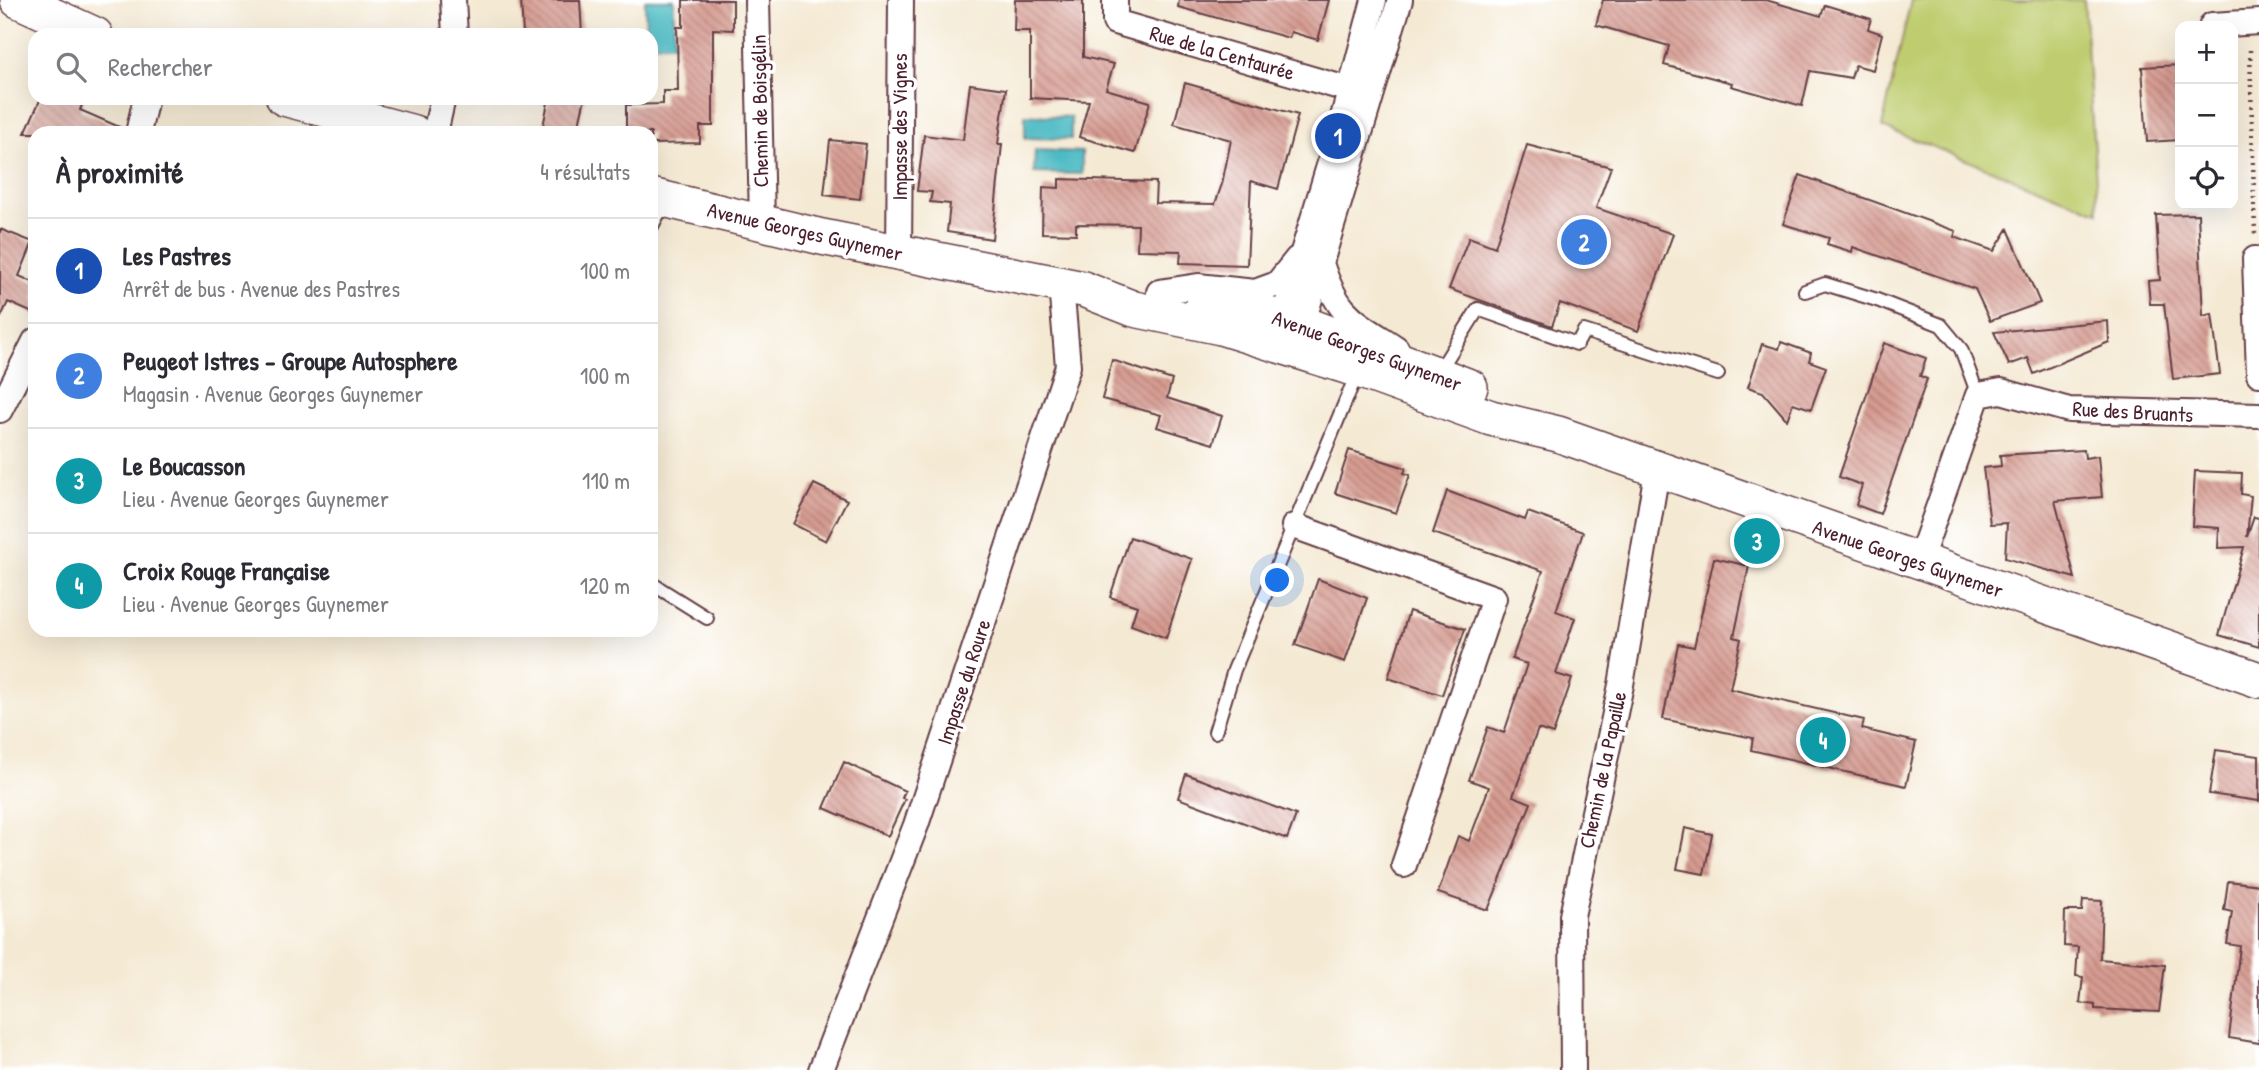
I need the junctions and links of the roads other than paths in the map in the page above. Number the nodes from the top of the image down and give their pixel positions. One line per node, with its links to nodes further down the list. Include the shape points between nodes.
1 (18, 0): 8 (main road)
2 (453, 0): 9 (street)
3 (757, 0): 18 (street, Chemin de Boisgélin)
4 (901, 0): 19 (street, Impasse des Vignes)
5 (1115, 0): 10 (street, Rue de la Centaurée, via 1115,22)
6 (1374, 0): 10 (street)
7 (1400, 0): 20 (street)
8 (80, 28)
9 (455, 28)
10 (1350, 90): 20 (street)
11 (144, 105): 14 (street)
12 (310, 105): 15 (main road)
13 (441, 105): 16 (street)
14 (140, 126)
15 (388, 126)
16 (437, 126)
17 (658, 208): 18 (main road, Avenue Georges Guynemer)
18 (762, 223): 19 (main road, Avenue Georges Guynemer)
19 (900, 254): 22 (main road, Avenue Georges Guynemer)
20 (1311, 258): 24 (street, via 1277,284 1255,292 1198,286); 25 (street, via 1306,312); 30 (street, via 1345,314)
21 (2255, 259): 29 (street)
22 (1072, 287): 24 (main road, Avenue Georges Guynemer); 42 (street, Impasse du Roure, via 1068,366 916,825)
23 (1805, 291): 31 (lane, via 1825,284 1941,325 1961,349)
24 (1154, 302): 25 (main road, Avenue Georges Guynemer); 27 (main road, Avenue Georges Guynemer)
25 (1292, 326): 30 (main road, Avenue Georges Guynemer)
26 (28, 355): 32 (street)
27 (1358, 370): 30 (main road, Avenue Georges Guynemer); 35 (lane)
28 (1718, 374): 30 (lane, via 1584,331 1577,344 1478,309)
29 (2259, 374)
30 (1431, 379): 34 (main road, Avenue Georges Guynemer, via 1492,418 1558,434)
31 (1978, 395): 33 (street, Rue des Bruants, via 2001,391 2069,410); 36 (street)
32 (0, 410)
33 (2259, 415)
34 (1657, 471): 36 (main road, Avenue Georges Guynemer); 43 (street, Chemin de la Papaille, via 1621,685 1572,916)
35 (1294, 526): 40 (lane, via 1234,670); 41 (street, via 1494,598)
36 (1919, 562): 39 (main road, Avenue Georges Guynemer)
37 (658, 587): 38 (lane)
38 (708, 618)
39 (2259, 680)
40 (1215, 732)
41 (1404, 865)
42 (821, 1070)
43 (1573, 1070)

